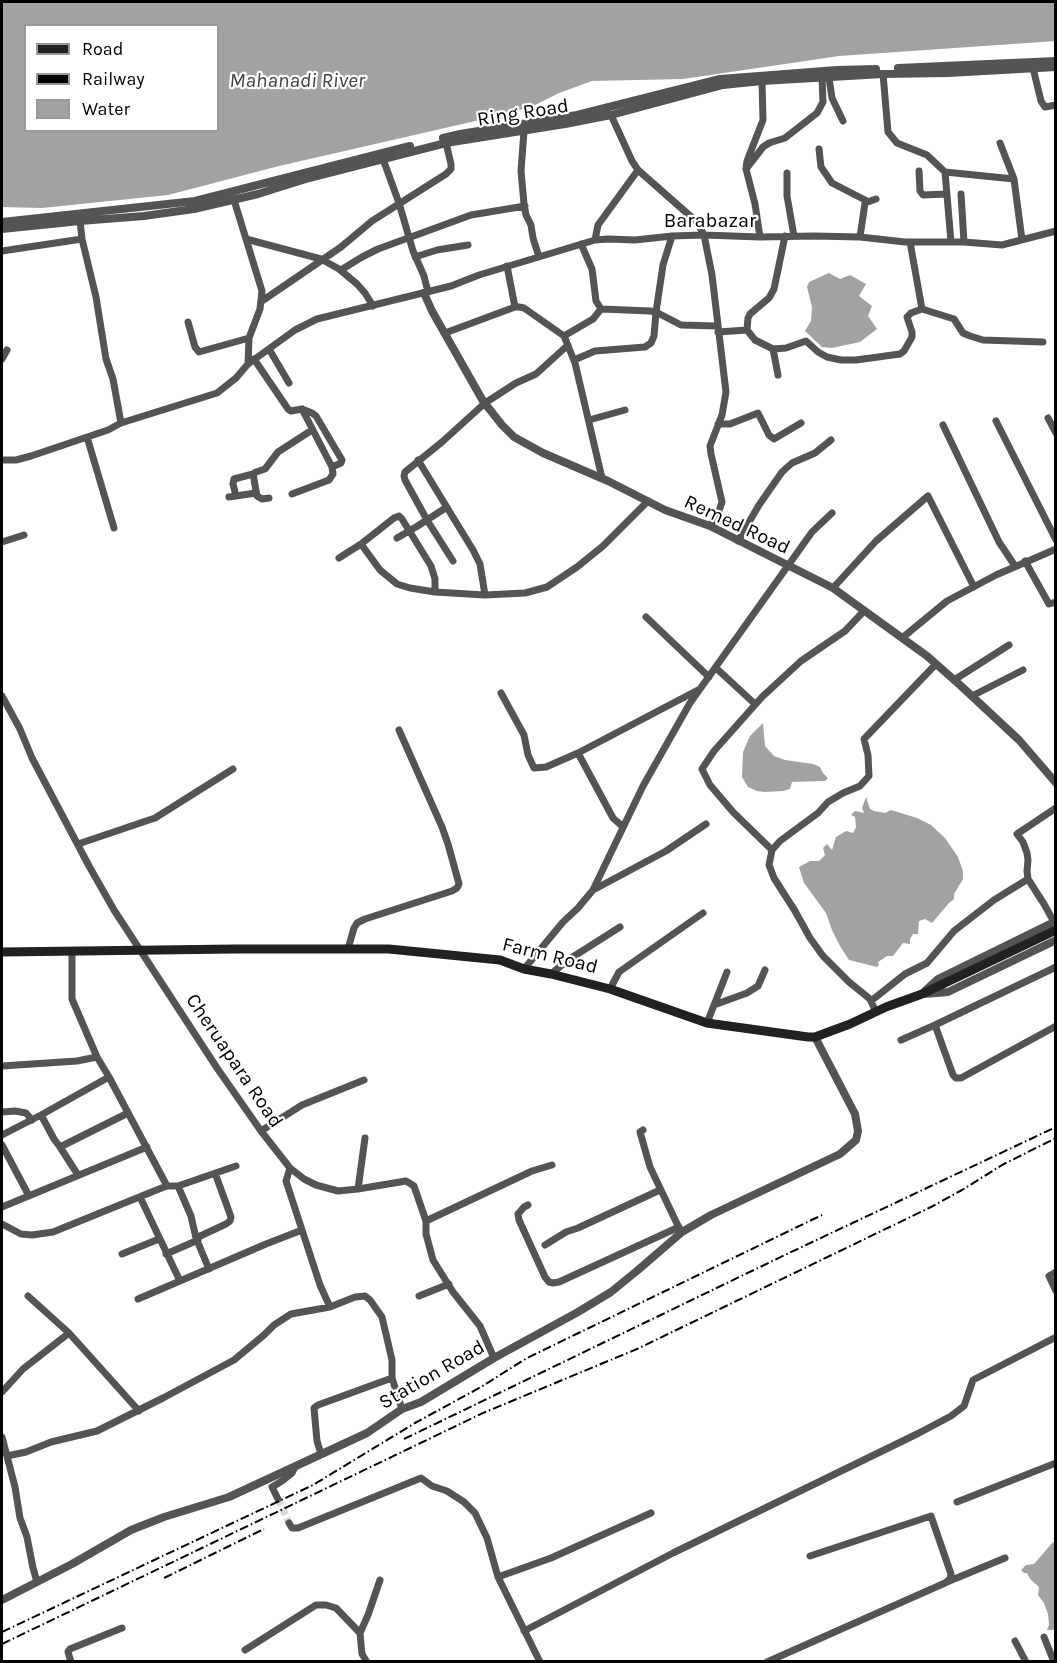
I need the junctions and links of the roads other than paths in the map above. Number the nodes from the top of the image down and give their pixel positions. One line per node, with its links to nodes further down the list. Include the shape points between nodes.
1 (1056, 61): 9 (street, Ring Road, via 731,78)
2 (1056, 67): 3 (street, Ring Road)
3 (1033, 68): 4 (street, Ring Road); 7 (street, via 1041,101 1045,107)
4 (883, 74): 5 (street, Ring Road); 19 (street, via 888,132 897,143 927,155)
5 (826, 78): 6 (street, Ring Road); 10 (street); 16 (street, via 823,102 817,113 785,138 764,147)
6 (762, 81): 8 (street, Ring Road, via 723,86); 16 (street, via 763,120)
7 (1056, 105)
8 (611, 115): 9 (street, Ring Road); 17 (street)
9 (565, 121): 11 (street, Ring Road); 30 (street, Ring Road, via 460,134 195,201)
10 (843, 121)
11 (525, 131): 12 (street, Ring Road); 28 (street, via 521,171)
12 (446, 143): 15 (street, Ring Road); 27 (street, via 451,169)
13 (1000, 143): 21 (street)
14 (819, 149): 26 (street, via 821,167 832,183)
15 (383, 159): 25 (street, Ring Road); 27 (street)
16 (746, 169): 37 (street)
17 (638, 170): 33 (street, via 697,222); 42 (street, via 598,225)
18 (919, 171): 22 (street, via 923,195)
19 (945, 172): 21 (street); 22 (street)
20 (787, 173): 36 (street)
21 (1014, 179): 43 (street)
22 (946, 194): 45 (street)
23 (961, 195): 46 (street)
24 (876, 199): 26 (street)
25 (234, 200): 29 (street, Ring Road, via 154,215); 40 (street)
26 (867, 201): 38 (street)
27 (399, 203): 41 (street); 52 (street)
28 (525, 206): 41 (street, via 471,216); 51 (street)
29 (80, 221): 31 (street, Ring Road); 39 (street)
30 (2, 222)
31 (2, 229)
32 (1056, 231): 43 (street, Barabazar)
33 (704, 235): 34 (street, Barabazar); 37 (street, Barabazar); 63 (street)
34 (672, 236): 42 (street, Barabazar); 61 (street)
35 (785, 236): 36 (street, Barabazar); 37 (street, Barabazar); 64 (street, via 774,289 750,314)
36 (794, 236): 38 (street, Barabazar)
37 (760, 237)
38 (860, 237): 44 (street, Barabazar)
39 (82, 239): 49 (street); 84 (street)
40 (246, 239): 52 (street); 56 (street)
41 (409, 239): 50 (street); 54 (street, via 378,249)
42 (595, 240): 47 (street, Barabazar)
43 (1022, 240): 46 (street, Barabazar, via 1002,245)
44 (910, 242): 45 (street, Barabazar); 60 (street)
45 (951, 242): 46 (street, Barabazar)
46 (964, 242)
47 (581, 244): 51 (street, Barabazar); 59 (street, via 592,268 596,301)
48 (468, 245): 50 (street)
49 (2, 251)
50 (415, 257): 55 (street, via 424,276)
51 (539, 257): 53 (street, Barabazar)
52 (321, 260): 54 (street); 56 (street)
53 (507, 266): 55 (street, Barabazar); 58 (street)
54 (341, 270): 57 (street)
55 (426, 293): 57 (street, Barabazar); 65 (street, Remed Road)
56 (262, 301): 67 (street)
57 (373, 306): 70 (street, Barabazar, via 316,319)
58 (515, 307): 65 (street); 66 (street, via 524,308)
59 (601, 309): 61 (street); 66 (street, via 593,319)
60 (922, 309): 68 (street, via 954,319 963,333 982,340); 71 (street, via 908,315 912,337 900,354 847,361 822,355 804,341)
61 (656, 312): 63 (street, via 681,325); 74 (street, via 654,336 645,347 595,351)
62 (189, 322): 67 (street, via 199,352)
63 (718, 329): 64 (street); 86 (street, via 726,392)
64 (747, 330): 71 (street, via 755,340)
65 (445, 333): 78 (street, Remed Road)
66 (564, 336): 69 (street)
67 (249, 338): 75 (street)
68 (1043, 342)
69 (568, 345): 74 (street); 78 (street, via 536,374)
70 (269, 349): 75 (street, Barabazar); 77 (street)
71 (772, 349): 76 (street)
72 (7, 350): 73 (street)
73 (2, 359)
74 (574, 360): 82 (street)
75 (251, 361): 79 (street, via 288,409); 84 (street, Barabazar, via 217,393)
76 (778, 375)
77 (289, 383)
78 (485, 403): 93 (street); 96 (street, Remed Road, via 514,437 562,463)
79 (302, 409): 88 (street); 94 (street, via 320,421 341,455 341,463)
80 (625, 410): 82 (street)
81 (1048, 418): 89 (street)
82 (589, 420): 96 (street)
83 (996, 421): 109 (street)
84 (121, 423): 90 (street, Barabazar)
85 (801, 423): 86 (street, via 774,439 758,413 730,424)
86 (718, 424): 104 (street, via 710,446 722,502)
87 (943, 425): 118 (street, via 999,542)
88 (312, 430): 94 (street); 95 (street, via 278,452 265,469)
89 (1056, 433)
90 (87, 437): 92 (street, Barabazar, via 31,456); 105 (street)
91 (831, 441): 110 (street, via 792,462 782,472)
92 (2, 460)
93 (418, 460): 101 (street); 103 (street, via 404,476)
94 (332, 467): 98 (street, via 329,480)
95 (253, 474): 97 (street); 97 (street, via 234,479 232,497)
96 (602, 478): 100 (street, Remed Road)
97 (256, 493): 99 (street, via 260,498)
98 (292, 494)
99 (269, 498)
100 (648, 501): 104 (street, Remed Road); 122 (street, via 603,546 548,587 525,593)
101 (447, 507): 103 (street); 122 (street, via 480,564)
102 (832, 513): 117 (street, via 812,532)
103 (427, 520): 106 (street); 115 (street)
104 (710, 526): 110 (street, Remed Road)
105 (114, 528)
106 (410, 531): 108 (street); 112 (street, via 399,516); 121 (street, via 434,572)
107 (24, 535): 111 (street)
108 (397, 538)
109 (1056, 540)
110 (738, 541): 117 (street, Remed Road)
111 (2, 542)
112 (361, 544): 114 (street); 121 (street, via 380,570 397,584)
113 (1056, 549): 116 (street)
114 (339, 558)
115 (453, 561)
116 (1025, 561): 118 (street); 123 (street, via 1049,604)
117 (788, 566): 120 (street, Remed Road); 129 (street)
118 (1015, 566): 119 (street)
119 (974, 587): 120 (street, via 928,496 876,541); 126 (street, via 947,601)
120 (833, 588): 124 (street, Remed Road)
121 (435, 592): 122 (street)
122 (485, 595)
123 (1056, 602)
124 (864, 611): 126 (street, Remed Road); 137 (street)
125 (646, 617): 131 (street)
126 (902, 638): 128 (street, Remed Road)
127 (1009, 645): 132 (street)
128 (936, 663): 132 (street, Remed Road); 146 (street, via 864,739 869,776 860,786 828,802)
129 (716, 668): 131 (street); 137 (street)
130 (1023, 670): 136 (street)
131 (709, 677): 133 (street)
132 (954, 680): 136 (street, Remed Road)
133 (700, 689): 139 (street); 144 (street)
134 (501, 693): 139 (street, via 524,735 534,768)
135 (2, 696): 145 (street, Cheruapara Road)
136 (972, 696): 141 (street, Remed Road)
137 (755, 704): 146 (street, via 702,769 710,785)
138 (399, 730): 153 (street, via 442,827 459,884 452,891 357,923)
139 (578, 753): 144 (street, via 613,818)
140 (233, 769): 145 (street, via 154,818)
141 (1056, 783)
142 (1056, 808): 147 (street, via 1017,834 1027,853)
143 (706, 824): 148 (street, via 666,851)
144 (623, 827): 148 (street)
145 (78, 843): 154 (street, Cheruapara Road)
146 (772, 850): 164 (street, via 769,865 774,878 810,938 823,956)
147 (1028, 879): 150 (street); 164 (street, via 954,932 927,963 905,974)
148 (593, 890): 158 (street)
149 (703, 913): 162 (street, via 619,972)
150 (1055, 924): 163 (main road, Farm Road)
151 (620, 927): 161 (street)
152 (1056, 940): 163 (street, via 948,992)
153 (348, 949): 154 (main road, Farm Road); 158 (main road, Farm Road, via 500,960)
154 (140, 951): 156 (main road, Farm Road); 181 (street, Cheruapara Road)
155 (2, 952): 156 (main road, Farm Road)
156 (72, 952): 172 (street, via 72,999)
157 (1056, 967): 168 (street)
158 (524, 969): 161 (main road, Farm Road)
159 (765, 970): 165 (street, via 758,986)
160 (727, 972): 165 (street)
161 (551, 974): 162 (main road, Farm Road)
162 (610, 989): 167 (main road, Farm Road)
163 (922, 994): 166 (main road, Farm Road)
164 (871, 1001): 166 (street)
165 (714, 1005): 167 (street)
166 (876, 1012): 170 (main road, Farm Road)
167 (707, 1023): 170 (main road, Farm Road)
168 (935, 1025): 169 (street, via 956,1078); 171 (street)
169 (1056, 1026)
170 (816, 1037): 203 (street, Station Road, via 855,1114 856,1140 840,1154)
171 (901, 1040)
172 (97, 1057): 173 (street); 174 (street)
173 (2, 1066)
174 (109, 1077): 177 (street); 178 (street)
175 (364, 1080): 181 (street, via 302,1105)
176 (2, 1112): 179 (street, via 26,1113)
177 (128, 1113): 185 (street); 186 (street)
178 (41, 1115): 179 (street); 185 (street)
179 (32, 1120): 182 (street)
180 (643, 1130): 195 (street, via 640,1132)
181 (261, 1131): 189 (street, Cheruapara Road)
182 (2, 1135)
183 (365, 1138): 194 (street)
184 (2, 1145): 196 (street)
185 (60, 1147): 191 (street)
186 (147, 1147): 191 (street); 192 (street)
187 (236, 1166): 190 (street)
188 (552, 1166): 200 (street, via 532,1171)
189 (290, 1168): 194 (street, Cheruapara Road, via 315,1185 338,1191); 202 (street, via 286,1181)
190 (216, 1173): 193 (street); 205 (street, via 230,1221)
191 (78, 1175): 196 (street)
192 (167, 1186): 193 (street); 197 (street)
193 (178, 1186): 205 (street)
194 (358, 1190): 200 (street, Cheruapara Road, via 406,1181 414,1186)
195 (660, 1190): 203 (street); 206 (street)
196 (29, 1196): 199 (street)
197 (140, 1197): 201 (street, via 53,1232 21,1234); 204 (street)
198 (528, 1205): 203 (street, via 518,1214 519,1220 545,1277 554,1283)
199 (2, 1208)
200 (426, 1221): 212 (street, Cheruapara Road, via 430,1251)
201 (2, 1224)
202 (302, 1230): 209 (street); 217 (street)
203 (680, 1230): 220 (street, Station Road, via 611,1292)
204 (159, 1239): 207 (street); 208 (street)
205 (197, 1239): 208 (street); 209 (street)
206 (545, 1245)
207 (122, 1254)
208 (166, 1254): 211 (street)
209 (209, 1269): 211 (street)
210 (1056, 1272): 213 (street, via 1049,1276)
211 (180, 1281): 216 (street)
212 (449, 1284): 215 (street); 220 (street, Cheruapara Road, via 480,1326)
213 (1056, 1291)
214 (28, 1296): 218 (street)
215 (419, 1296)
216 (138, 1299)
217 (330, 1307): 221 (street, via 355,1297 370,1300 382,1317); 224 (street, via 291,1314 234,1360)
218 (69, 1333): 222 (street, via 23,1369); 224 (street)
219 (1056, 1337): 242 (street, via 973,1380 964,1406 951,1416)
220 (494, 1358): 223 (street, Station Road, via 421,1402)
221 (392, 1378): 223 (street); 226 (street, via 314,1408)
222 (2, 1392)
223 (402, 1409): 226 (street, Station Road, via 367,1433)
224 (139, 1411): 227 (street, via 97,1431)
225 (2, 1437): 227 (street)
226 (321, 1454): 229 (street, Station Road)
227 (7, 1456): 238 (street)
228 (1056, 1463): 231 (street)
229 (296, 1467): 230 (street, via 272,1487); 238 (street, Station Road, via 229,1497 131,1530)
230 (278, 1499)
231 (957, 1502)
232 (651, 1513): 236 (street)
233 (289, 1523): 236 (street, via 298,1528 421,1478 464,1502 475,1513)
234 (810, 1556): 239 (street, via 932,1516 951,1574)
235 (1005, 1558): 239 (street)
236 (498, 1577): 242 (street)
237 (380, 1580): 243 (street)
238 (37, 1582): 240 (street, Station Road)
239 (945, 1583): 250 (street)
240 (2, 1600)
241 (122, 1628): 247 (street, via 70,1649)
242 (524, 1631): 249 (street)
243 (360, 1633): 246 (street, via 336,1608 316,1605); 248 (street)
244 (1044, 1637): 252 (street)
245 (1015, 1641): 251 (street)
246 (244, 1650)
247 (70, 1662)
248 (367, 1662)
249 (540, 1662)
250 (767, 1662)
251 (1026, 1662)
252 (1054, 1662)

